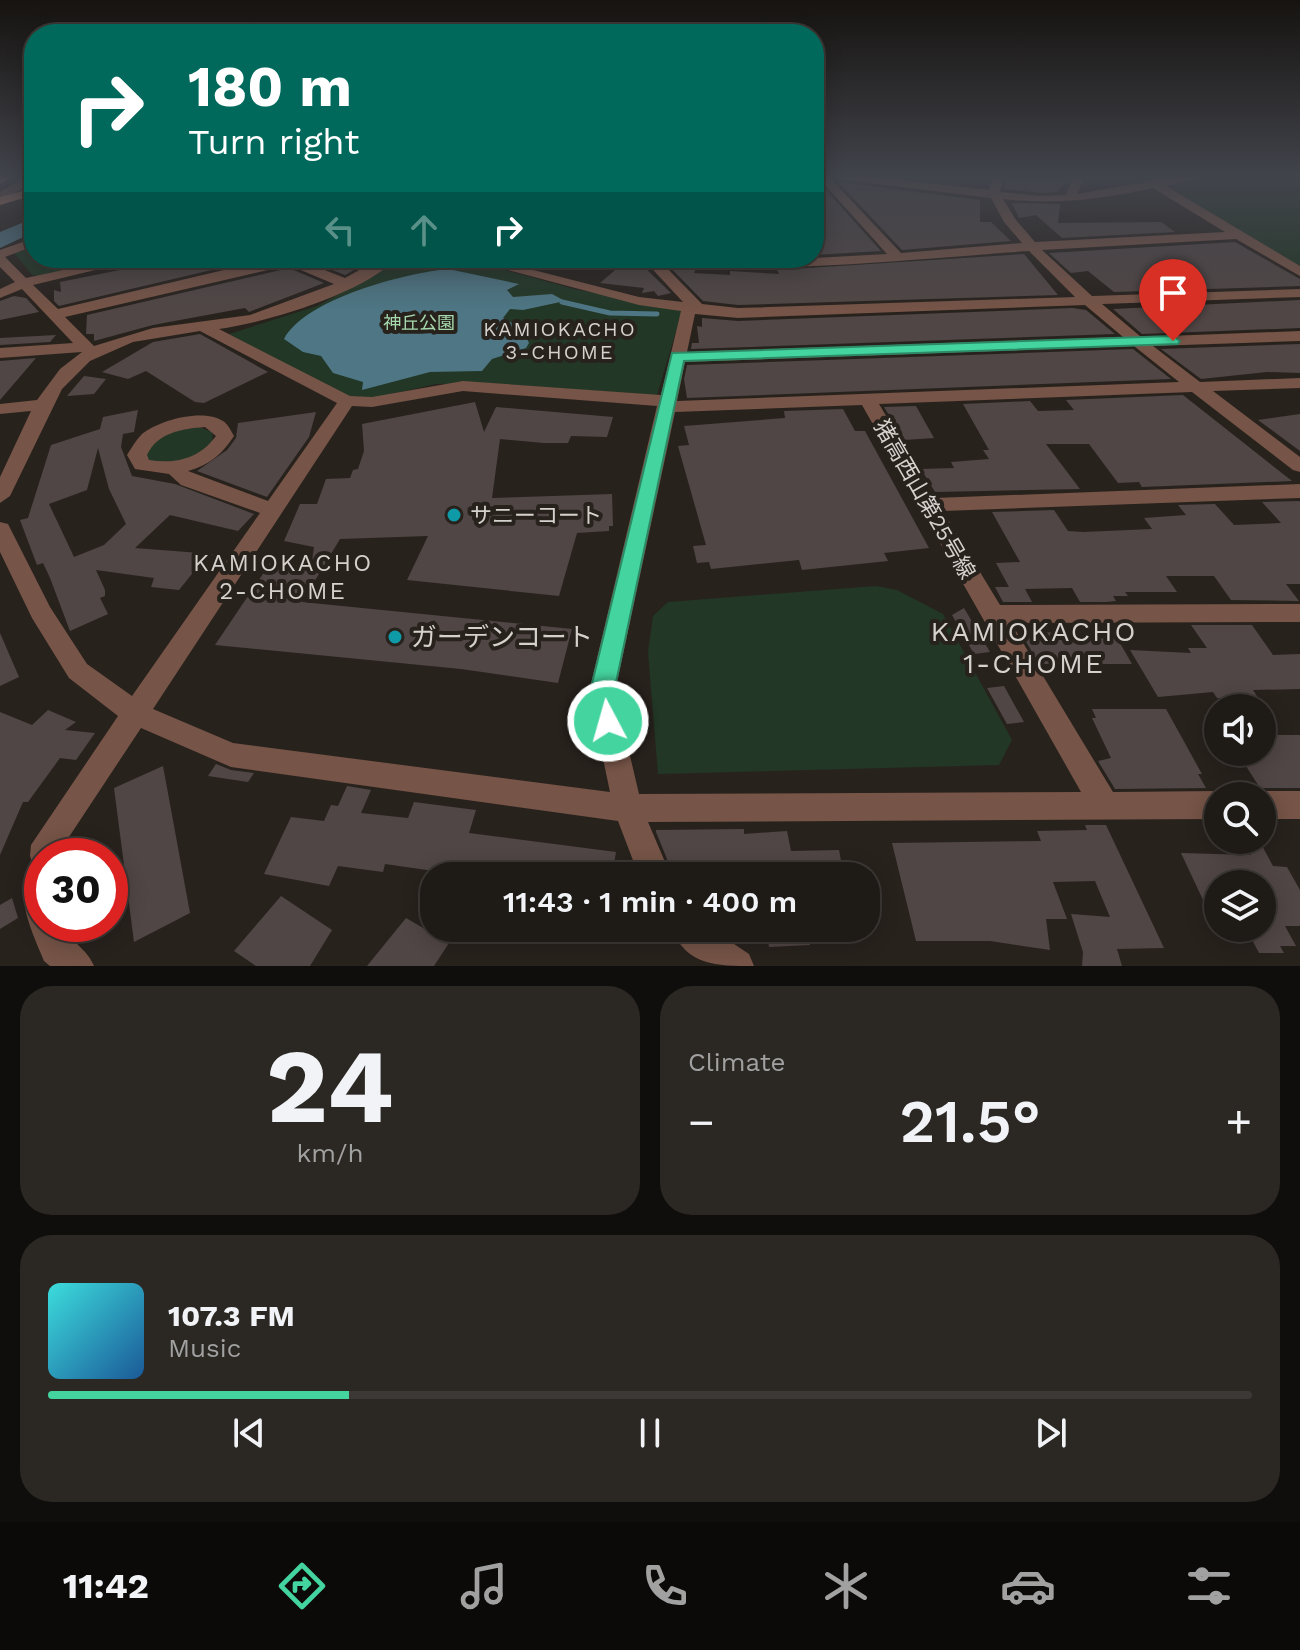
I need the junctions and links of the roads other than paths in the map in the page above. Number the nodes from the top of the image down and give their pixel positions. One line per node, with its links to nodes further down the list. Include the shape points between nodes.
1 (866, 221): 8 (street)
2 (1007, 221): 5 (street)
3 (1218, 221): 4 (street)
4 (1238, 235): 5 (street); 16 (street)
5 (1032, 246): 8 (street); 21 (street)
6 (24, 247): 7 (street)
7 (0, 257): 17 (street)
8 (897, 257): 9 (street)
9 (824, 262)
10 (91, 268): 17 (street)
11 (250, 268): 23 (street)
12 (305, 268): 18 (street)
13 (369, 268): 18 (street)
14 (507, 268): 22 (street)
15 (658, 268): 22 (street)
16 (1300, 272)
17 (26, 282): 20 (street); 23 (street)
18 (345, 283): 24 (street, via 254,318)
19 (1300, 293): 21 (street)
20 (0, 294)
21 (1087, 299): 22 (street, via 785,313); 26 (street)
22 (694, 309): 29 (street)
23 (56, 314): 27 (street)
24 (204, 327): 27 (street); 33 (street)
25 (1300, 336): 26 (street)
26 (1142, 342): 29 (street); 31 (street)
27 (89, 350): 28 (street); 35 (street)
28 (0, 353)
29 (677, 357): 34 (street)
30 (1300, 383): 31 (street)
31 (1199, 387): 32 (street); 37 (street)
32 (867, 399): 34 (street); 41 (street, 猪高西山第25号線)
33 (347, 401): 34 (street, via 372,402 463,386); 42 (street)
34 (665, 404): 51 (street, via 602,692)
35 (42, 405): 36 (street); 40 (street)
36 (0, 409)
37 (1300, 466)
38 (178, 468): 42 (street, via 188,480)
39 (1300, 491): 41 (street)
40 (0, 496)
41 (927, 505): 45 (street, 猪高西山第25号線)
42 (274, 510): 46 (street)
43 (0, 529): 46 (street, via 40,612 78,671)
44 (1300, 613): 45 (street)
45 (992, 614): 50 (street, 猪高西山第25号線)
46 (134, 713): 51 (street, via 231,755); 52 (street)
47 (1204, 805): 50 (street)
48 (1276, 805): 49 (street)
49 (1300, 805)
50 (1105, 806): 51 (street)
51 (628, 808): 53 (street)
52 (51, 838)
53 (649, 862)
54 (54, 942): 56 (street)
55 (701, 942): 57 (street)
56 (77, 966)
57 (737, 966)

